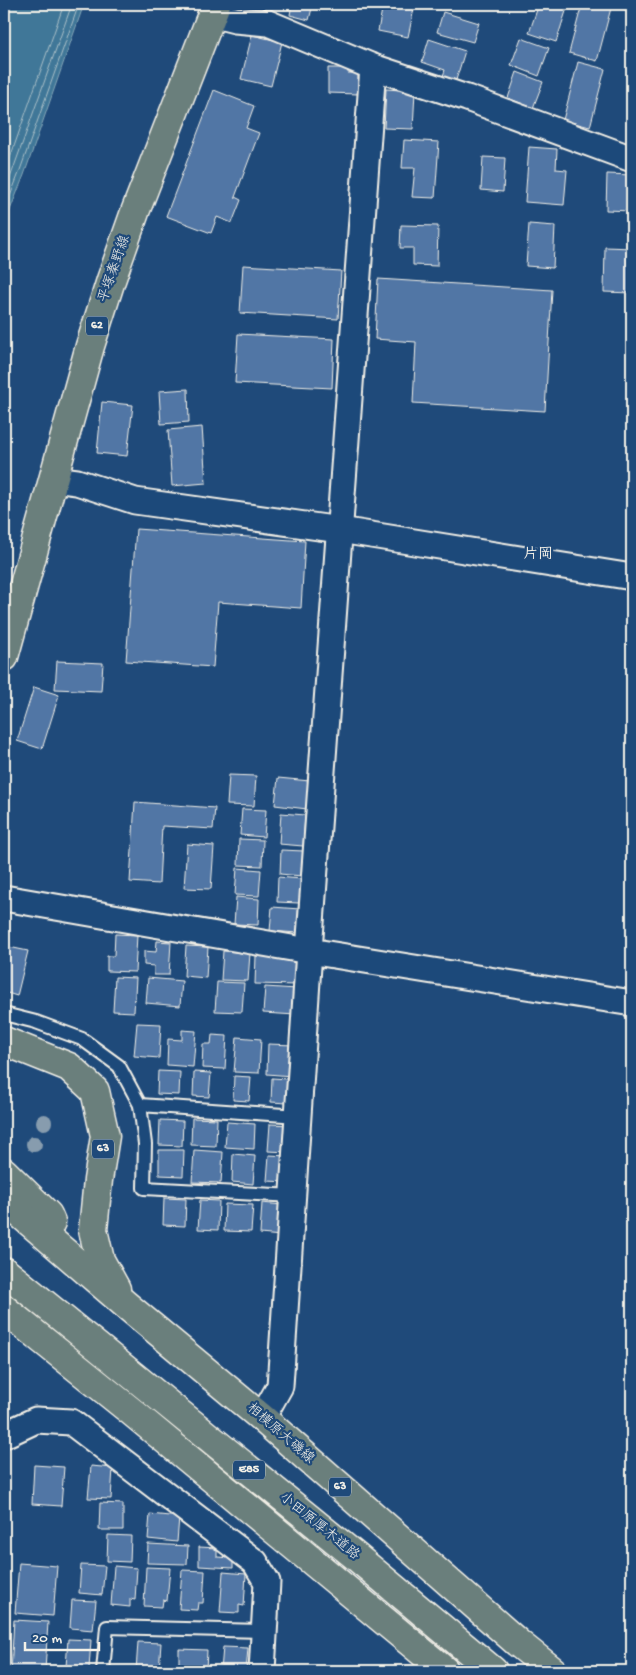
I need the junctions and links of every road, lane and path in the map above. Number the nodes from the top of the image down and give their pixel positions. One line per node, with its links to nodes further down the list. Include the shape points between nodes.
1 (214, 9): 2 (street, via 235,20 268,22); 4 (main road, 平塚秦野線 / 62, via 111,280)
2 (373, 67): 3 (street); 5 (street)
3 (632, 159)
4 (54, 479): 5 (street, via 77,482 135,501); 7 (main road, 平塚秦野線 / 62)
5 (340, 530): 6 (street); 9 (street)
6 (632, 577)
7 (4, 657)
8 (4, 898): 9 (street)
9 (309, 952): 10 (street); 16 (street)
10 (632, 1003)
11 (4, 1014): 15 (lane, via 82,1039 119,1066)
12 (4, 1041): 13 (main road, 63)
13 (36, 1053): 14 (main road); 22 (main road, 63, via 69,1066 95,1091 105,1136 93,1230 100,1260)
14 (4, 1056)
15 (140, 1105): 16 (lane); 18 (lane, via 145,1144 144,1188)
16 (298, 1116): 18 (street)
17 (4, 1172): 20 (main road, via 48,1215)
18 (293, 1196): 24 (street, via 280,1386)
19 (4, 1200): 20 (main road, 相模原大磯線 / 63)
20 (62, 1251): 22 (main road, 相模原大磯線 / 63)
21 (4, 1271): 30 (main road, 小田原厚木道路 / E85)
22 (126, 1305): 24 (main road, 相模原大磯線 / 63)
23 (4, 1309): 29 (main road, E85)
24 (262, 1418): 31 (main road, 相模原大磯線 / 63)
25 (4, 1435): 26 (street, via 36,1420 71,1422 255,1562 267,1582)
26 (264, 1631): 27 (lane, via 107,1627); 28 (street)
27 (103, 1671)
28 (262, 1671)
29 (445, 1671)
30 (493, 1671)
31 (553, 1671)

